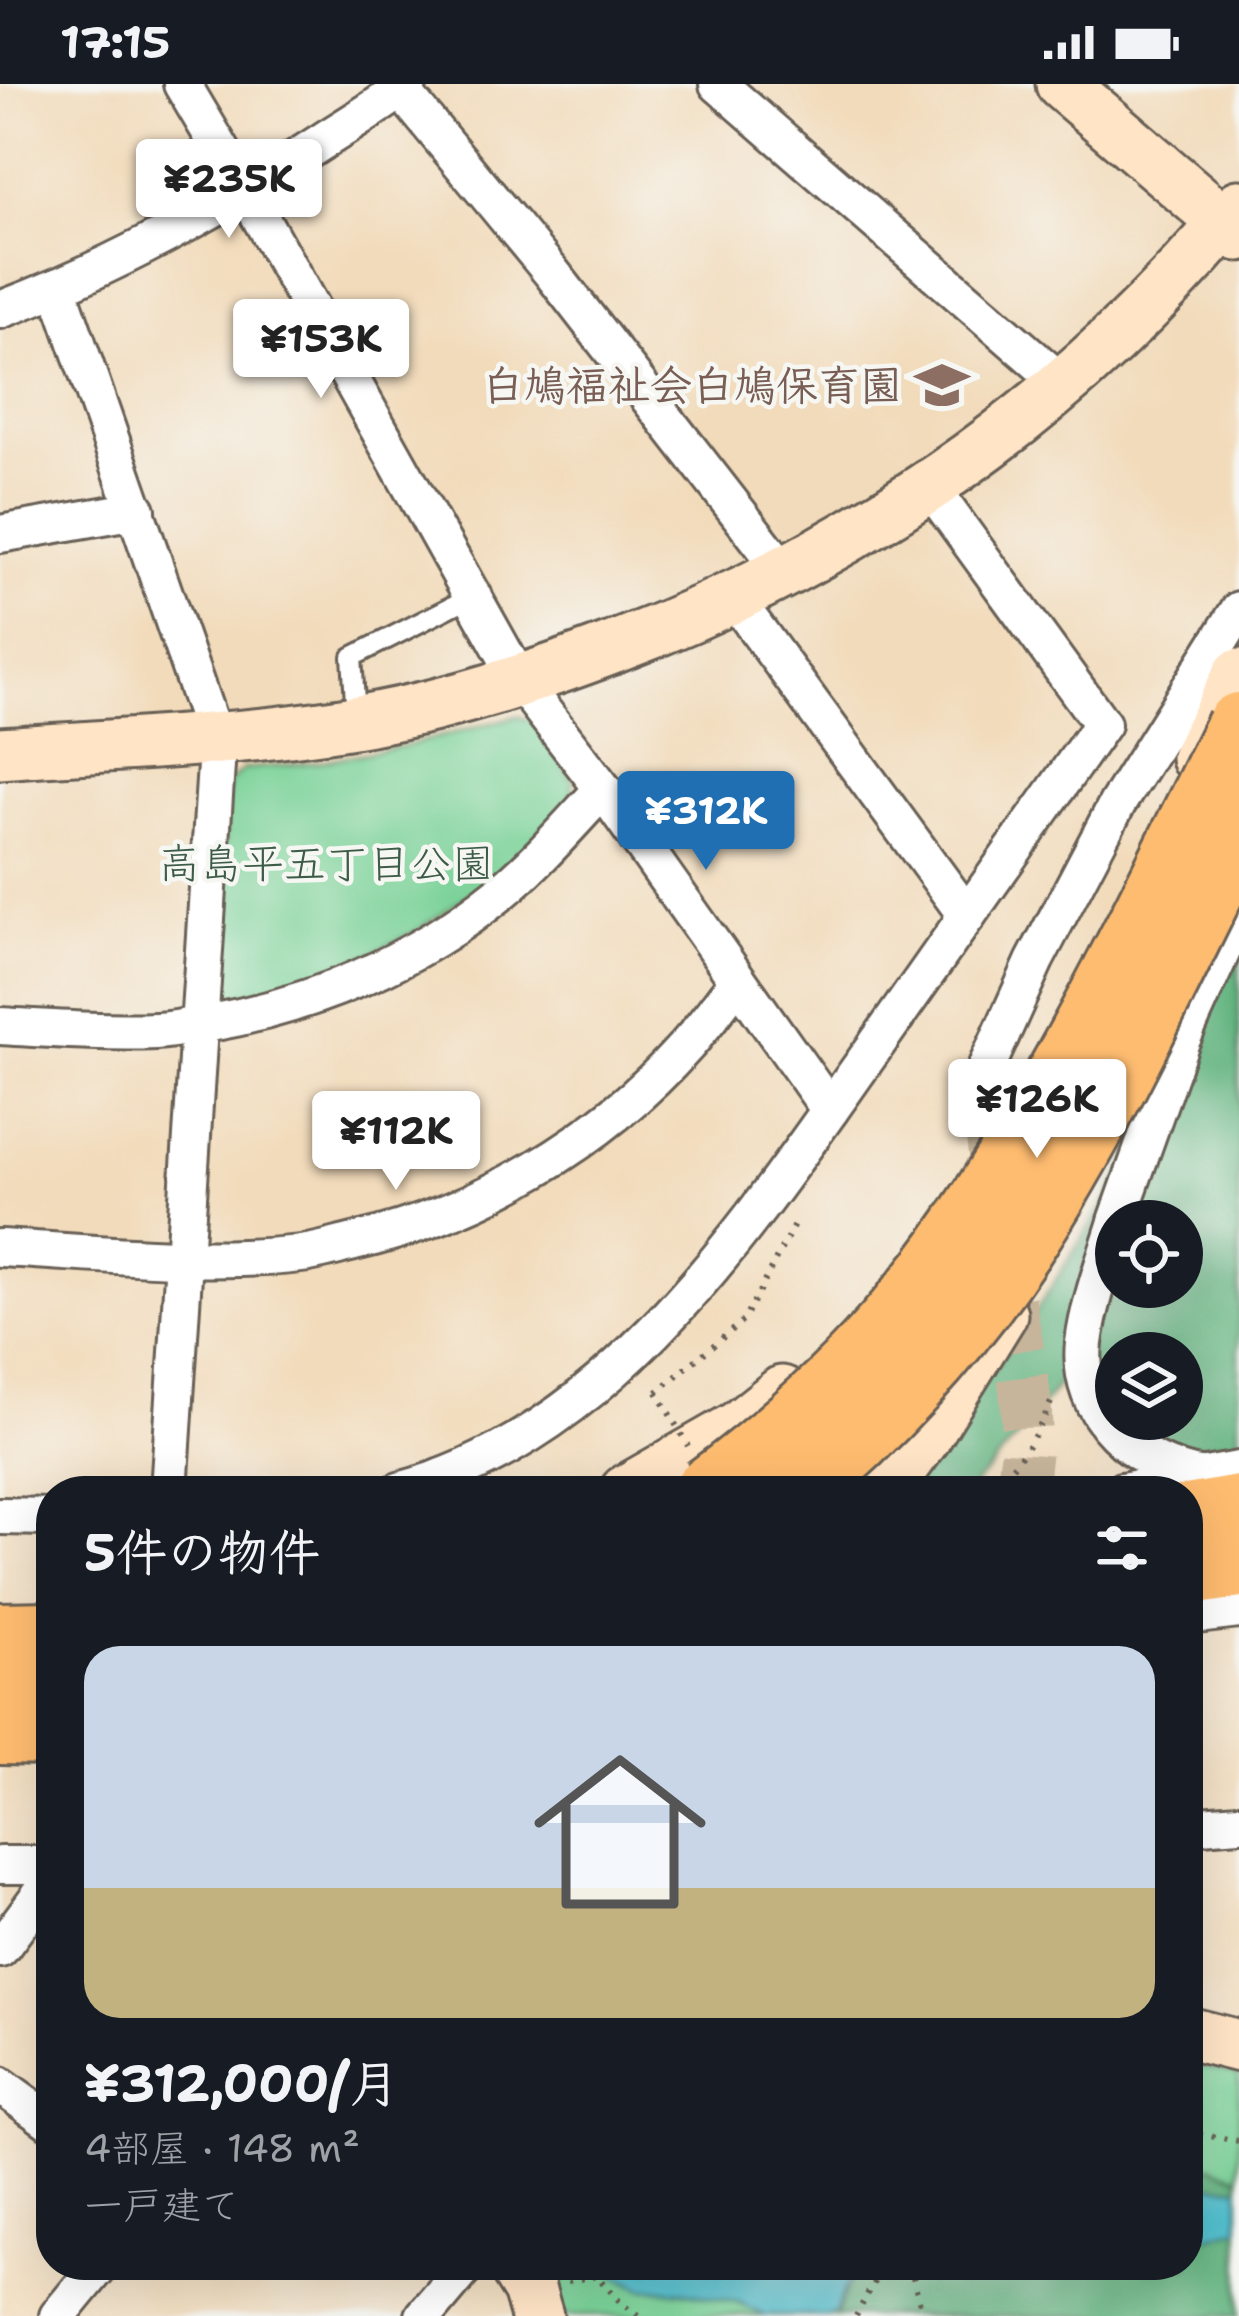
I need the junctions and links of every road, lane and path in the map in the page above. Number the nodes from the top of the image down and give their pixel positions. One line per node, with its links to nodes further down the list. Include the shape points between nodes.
1 (182, 84): 5 (street)
2 (1062, 84): 6 (main road)
3 (405, 87): 5 (street); 13 (street)
4 (738, 90): 9 (street)
5 (245, 192): 7 (street); 14 (street)
6 (1234, 222): 9 (main road)
7 (58, 288): 8 (street); 11 (street)
8 (0, 310)
9 (1063, 384): 10 (main road)
10 (930, 487): 13 (main road); 29 (street, via 1102,724)
11 (136, 510): 12 (street); 22 (street)
12 (0, 534)
13 (785, 573): 15 (main road)
14 (472, 596): 18 (street); 19 (lane, via 352,657)
15 (734, 598): 18 (main road); 29 (street)
16 (1239, 610): 20 (street)
17 (1239, 675): 25 (main road)
18 (520, 683): 19 (main road); 24 (street)
19 (356, 721): 22 (main road)
20 (1165, 724): 25 (street); 33 (street, via 1035,960)
21 (1239, 726): 44 (highway, bridge, via 1056,1083 975,1214 863,1356)
22 (214, 737): 23 (main road); 31 (street)
23 (0, 753)
24 (603, 789): 30 (street); 31 (street, via 502,892 442,935 297,1003)
25 (1180, 791): 43 (main road, via 1034,1072 901,1271 738,1427)
26 (1239, 833): 45 (highway, bridge, via 1106,1099 1021,1244 936,1357)
27 (1239, 862): 46 (main road, via 1034,1258)
28 (1239, 914): 35 (street, via 1181,1041)
29 (968, 916): 34 (street)
30 (738, 981): 34 (street); 37 (street, via 622,1108 551,1161 472,1203 304,1254)
31 (201, 1024): 32 (street, via 138,1031); 37 (street)
32 (0, 1027)
33 (988, 1066)
34 (830, 1110): 42 (street, via 721,1257 623,1362 509,1444)
35 (1125, 1200)
36 (0, 1248): 37 (street)
37 (182, 1257): 41 (street)
38 (1095, 1302): 47 (street, via 1085,1338 1087,1381 1107,1423)
39 (744, 1320): 40 (path)
40 (657, 1392)
41 (170, 1476)
42 (445, 1476)
43 (652, 1476)
44 (728, 1476)
45 (818, 1476)
46 (896, 1476)
47 (1175, 1476)
48 (0, 1516): 49 (street)
49 (36, 1516)
50 (1203, 1522): 51 (street)
51 (1219, 1548)
52 (36, 1635): 53 (highway)
53 (0, 1636)
54 (0, 1684): 55 (highway)
55 (36, 1685)
56 (0, 1731): 57 (highway)
57 (36, 1732)
58 (0, 1755): 59 (highway)
59 (36, 1756)
60 (1239, 1822): 61 (street)
61 (1203, 1825)
62 (36, 1864): 63 (street)
63 (0, 1865)
64 (36, 1900): 65 (street)
65 (0, 1949)
66 (1203, 2037): 67 (main road)
67 (1239, 2046)
68 (0, 2084): 69 (street)
69 (36, 2111)
70 (1203, 2135): 71 (path)
71 (1239, 2141)
72 (88, 2280): 79 (street)
73 (454, 2280): 80 (street)
74 (577, 2280): 78 (path)
75 (601, 2280): 81 (path)
76 (875, 2280): 82 (path)
77 (914, 2280): 83 (path)
78 (526, 2290)
79 (58, 2316)
80 (424, 2316)
81 (638, 2316)
82 (856, 2316)
83 (923, 2316)

